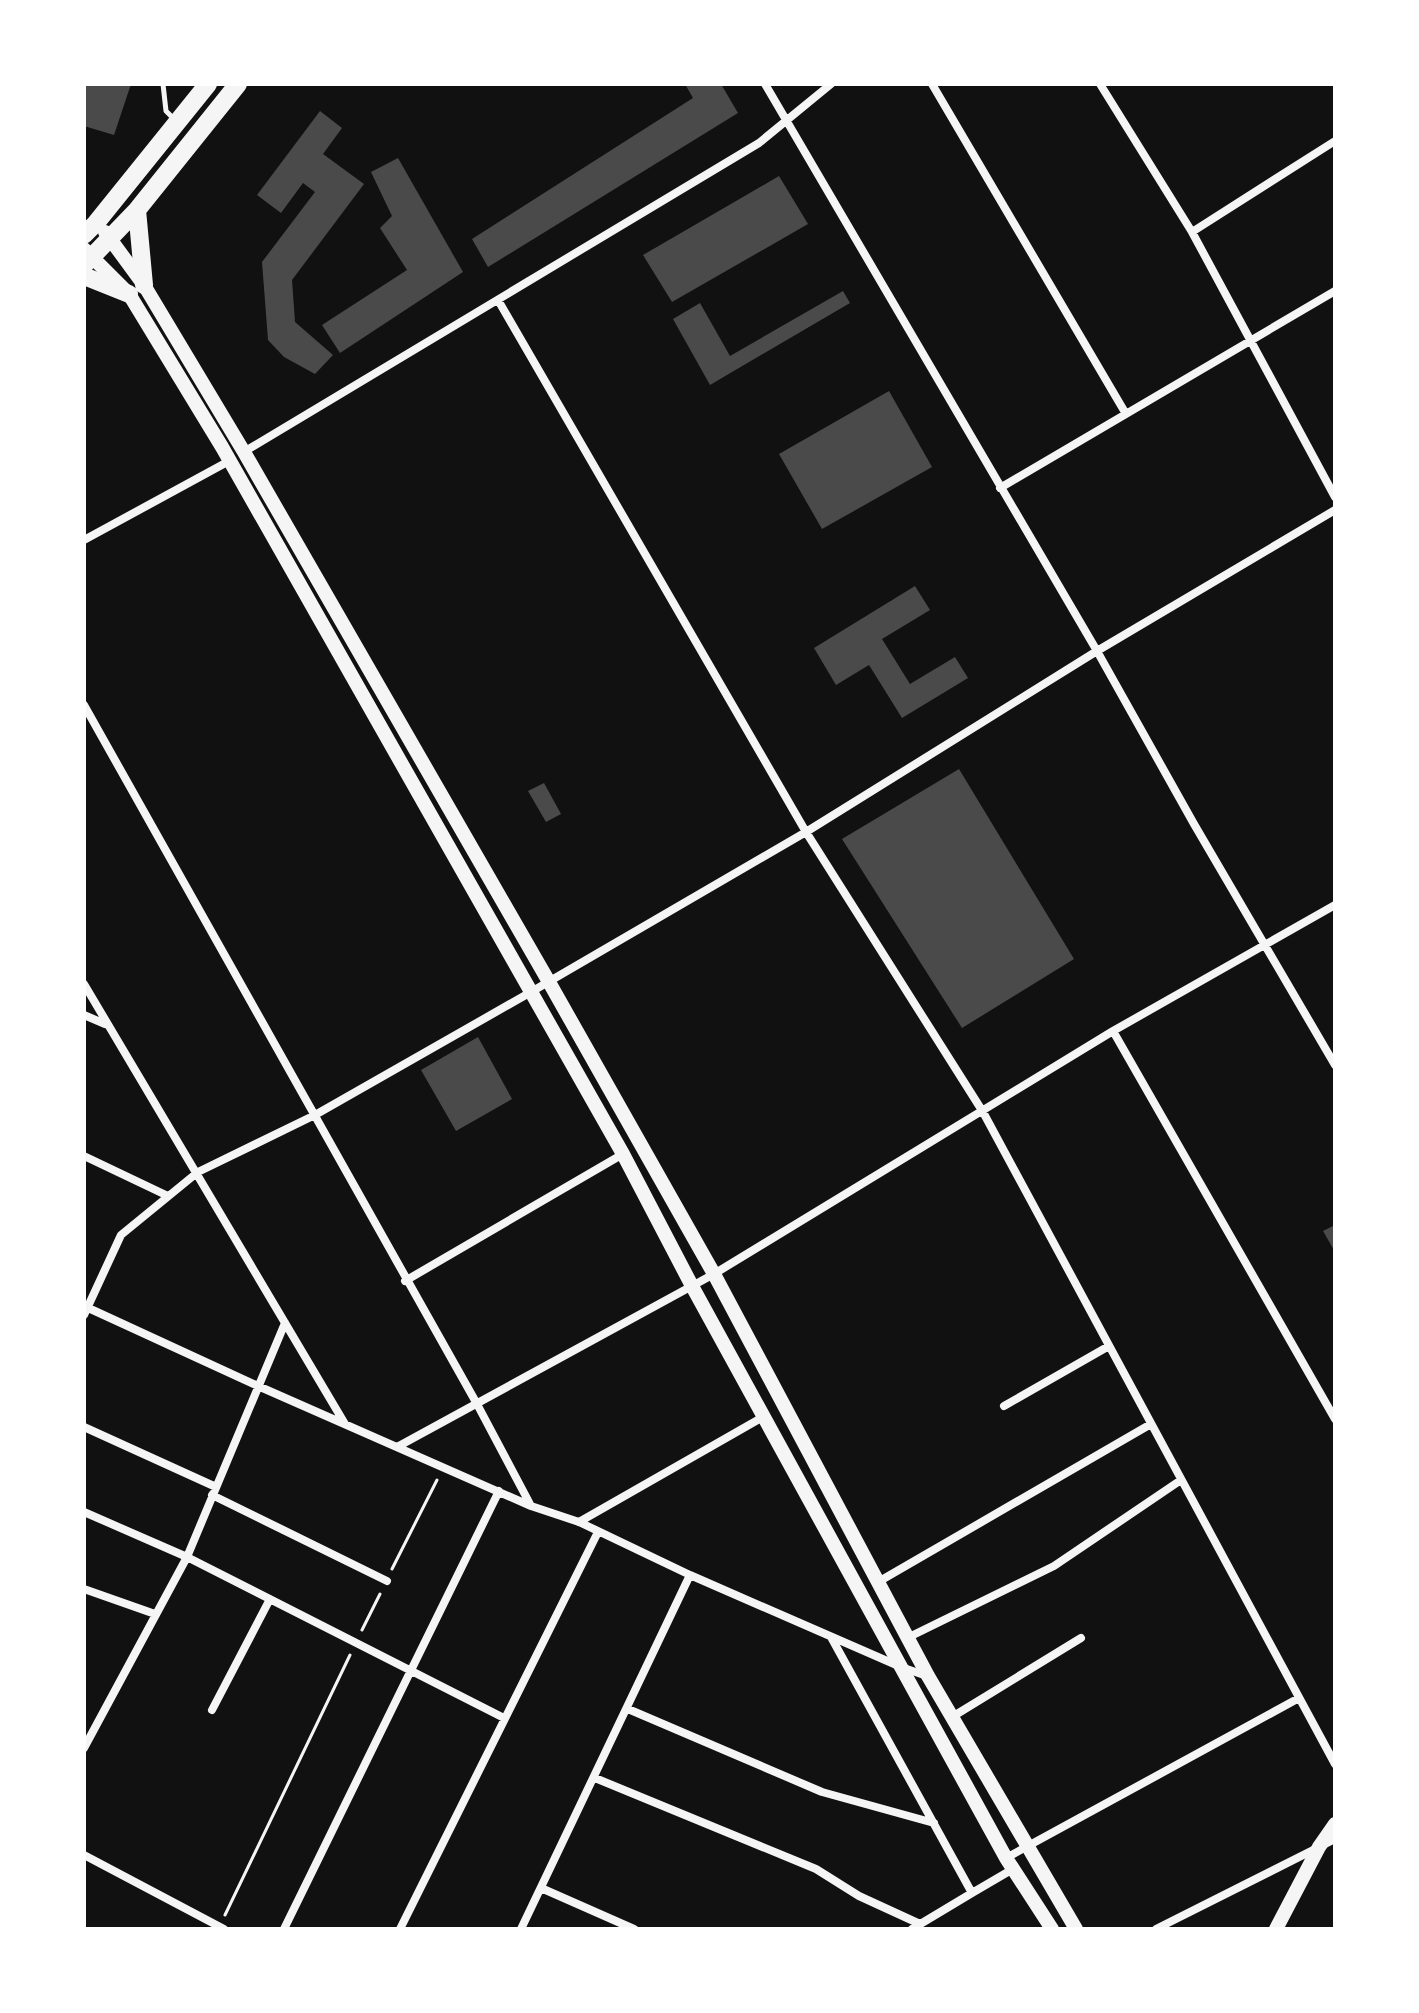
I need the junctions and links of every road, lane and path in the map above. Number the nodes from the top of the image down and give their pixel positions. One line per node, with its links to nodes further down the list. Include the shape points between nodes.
1 (163, 84): 9 (lane, via 166,111)
2 (208, 84): 9 (main road)
3 (238, 84): 11 (main road)
4 (765, 84): 8 (street)
5 (831, 84): 8 (street)
6 (932, 84): 21 (street)
7 (1100, 84): 13 (street)
8 (786, 120): 19 (street, via 759,143); 24 (street)
9 (178, 122): 12 (main road)
10 (1335, 141): 13 (street)
11 (137, 210): 14 (main road); 17 (main road)
12 (90, 229): 14 (street)
13 (1192, 232): 20 (street)
14 (110, 238): 15 (main road); 17 (street)
15 (87, 257): 17 (street)
16 (84, 276): 17 (main road)
17 (136, 290): 22 (street); 23 (street)
18 (1335, 291): 20 (street)
19 (498, 300): 22 (street); 30 (street)
20 (1251, 341): 21 (street); 25 (street)
21 (1126, 414): 24 (street)
22 (244, 452): 23 (street); 33 (street)
23 (230, 461): 27 (street); 35 (street)
24 (1000, 488): 28 (street)
25 (1335, 497)
26 (1335, 510): 28 (street)
27 (84, 540)
28 (1097, 651): 30 (street); 32 (street)
29 (84, 705): 41 (street)
30 (806, 832): 33 (street); 40 (street)
31 (1335, 905): 32 (street)
32 (1264, 944): 38 (street); 39 (street)
33 (549, 982): 35 (street); 46 (street)
34 (84, 984): 37 (street)
35 (531, 992): 41 (street); 42 (street)
36 (84, 1015): 37 (street)
37 (106, 1024): 44 (street)
38 (1113, 1031): 40 (street); 56 (street)
39 (1335, 1065)
40 (983, 1112): 46 (street); 51 (street)
41 (315, 1115): 44 (street); 47 (street)
42 (623, 1154): 47 (street); 48 (street)
43 (84, 1156): 45 (street)
44 (198, 1172): 45 (street); 50 (street)
45 (168, 1196): 49 (street, via 121,1235)
46 (714, 1274): 48 (street); 72 (street)
47 (405, 1281): 53 (street)
48 (692, 1286): 53 (street); 55 (street)
49 (85, 1309): 52 (street)
50 (285, 1323): 52 (street); 57 (street)
51 (1109, 1346): 54 (street); 58 (street)
52 (258, 1386): 57 (street); 63 (street)
53 (477, 1404): 60 (street); 65 (street)
54 (1004, 1406)
55 (763, 1417): 67 (street); 80 (street)
56 (1335, 1419)
57 (346, 1424): 60 (street)
58 (1151, 1424): 62 (street); 72 (street)
59 (84, 1427): 63 (street)
60 (397, 1447): 61 (street)
61 (444, 1467): 64 (street); 71 (path)
62 (1181, 1480): 77 (street, via 1054,1566); 83 (street)
63 (214, 1491): 69 (street); 71 (street)
64 (499, 1491): 65 (street); 81 (street)
65 (531, 1506): 67 (street)
66 (84, 1512): 69 (street)
67 (579, 1522): 68 (street)
68 (598, 1532): 70 (street); 87 (street)
69 (187, 1557): 74 (street); 75 (street)
70 (690, 1575): 76 (street); 84 (street)
71 (387, 1581): 79 (path)
72 (878, 1582): 77 (street)
73 (84, 1589): 75 (street)
74 (270, 1599): 79 (street); 85 (street)
75 (155, 1614): 88 (street)
76 (831, 1637): 80 (street); 91 (street)
77 (907, 1638): 82 (street)
78 (1081, 1638): 86 (street)
79 (356, 1643): 81 (street); 101 (path)
80 (901, 1667): 82 (street); 97 (street)
81 (411, 1671): 87 (street); 102 (street)
82 (928, 1676): 86 (street)
83 (1299, 1698): 89 (street); 94 (street)
84 (628, 1709): 90 (street); 91 (street, via 822,1792)
85 (212, 1710)
86 (952, 1717): 94 (street)
87 (504, 1718): 103 (street)
88 (84, 1748)
89 (1335, 1764)
90 (595, 1778): 98 (street); 100 (street, via 816,1869)
91 (934, 1823): 99 (street)
92 (1335, 1824): 95 (street)
93 (1335, 1839): 95 (street)
94 (1028, 1847): 97 (street); 107 (street)
95 (1319, 1847): 108 (street); 109 (street)
96 (84, 1855): 101 (street)
97 (1010, 1863): 99 (street); 106 (street)
98 (541, 1888): 104 (street); 105 (street)
99 (972, 1893): 100 (street)
100 (916, 1927)
101 (221, 1928)
102 (284, 1929)
103 (400, 1929)
104 (521, 1929)
105 (634, 1929)
106 (1052, 1929)
107 (1076, 1929)
108 (1156, 1929)
109 (1276, 1929)

